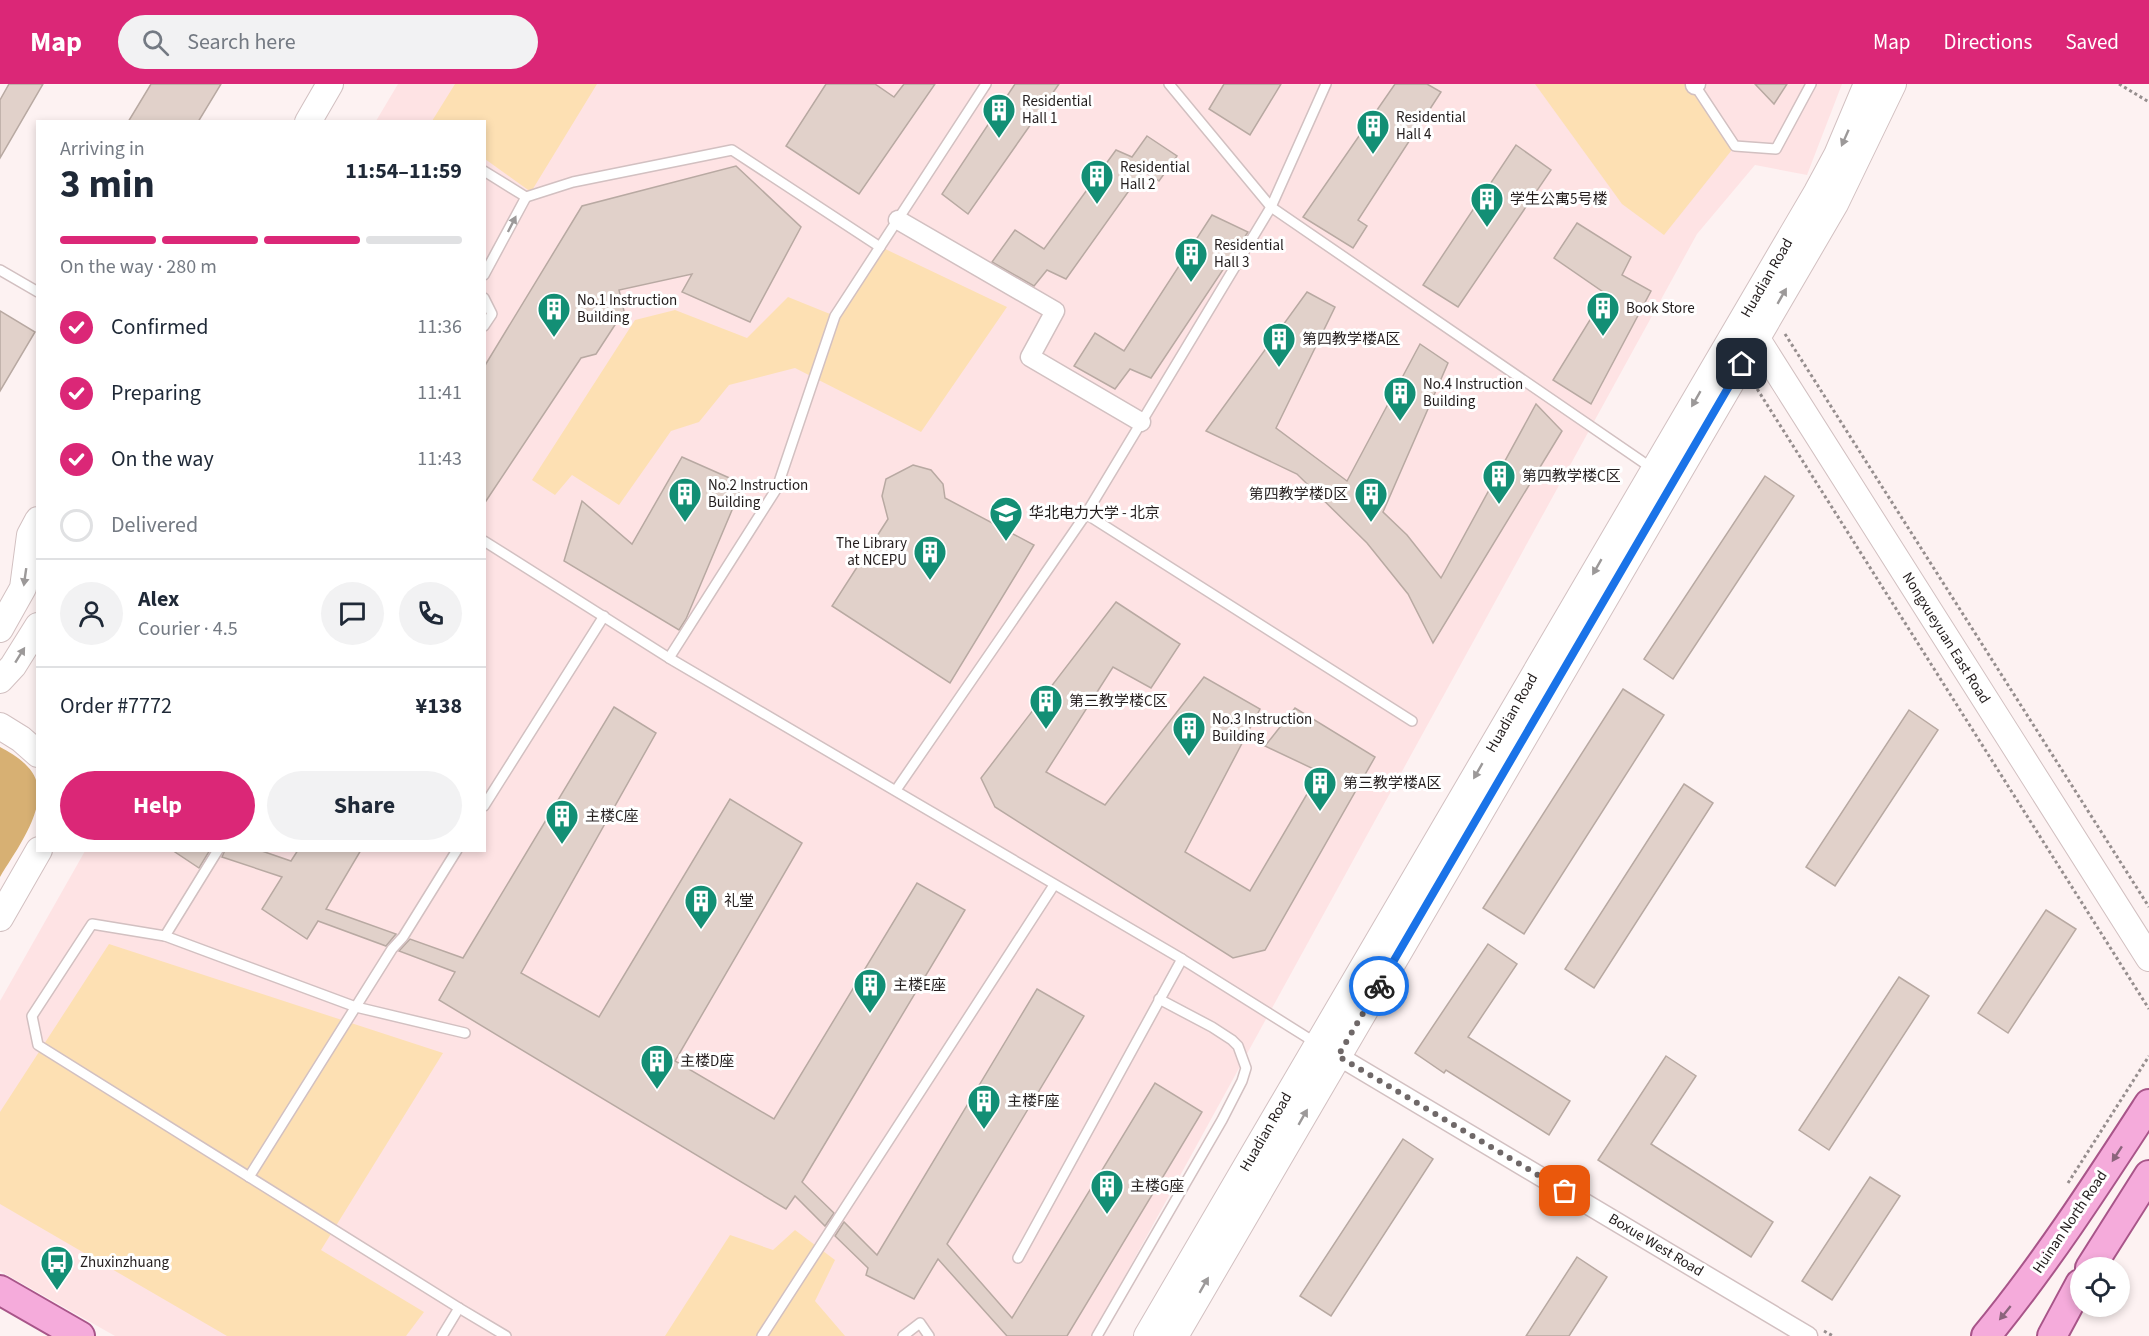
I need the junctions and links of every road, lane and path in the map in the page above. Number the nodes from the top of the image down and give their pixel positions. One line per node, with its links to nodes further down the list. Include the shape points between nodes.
1 (330, 84): 11 (street)
2 (986, 84): 15 (lane)
3 (1169, 84): 14 (lane)
4 (1326, 84): 14 (lane)
5 (1695, 84): 6 (lane, via 1735,146 1776,149)
6 (1810, 84)
7 (1867, 84): 22 (street, Huadian Road, one-way to 22, via 1837,155)
8 (1893, 84): 22 (street, Huadian Road, one-way to 8, via 1835,204)
9 (2119, 84): 10 (path)
10 (2149, 102)
11 (311, 120)
12 (486, 172): 13 (lane)
13 (526, 197): 16 (lane, via 573,182 732,150); 18 (lane, one-way to 13)
14 (1271, 207): 25 (lane); 26 (lane)
15 (898, 220): 16 (lane); 25 (street, via 1055,312 1030,357)
16 (880, 247): 33 (lane, via 835,316 777,488)
17 (0, 270): 19 (lane)
18 (486, 271)
19 (36, 291)
20 (486, 302): 21 (lane, via 492,314)
21 (486, 323)
22 (1750, 328): 26 (street, Huadian Road); 47 (street, Nongxueyuan East Road)
23 (1789, 341): 44 (path)
24 (1758, 390): 51 (path)
25 (1142, 422): 27 (lane)
26 (1664, 476): 53 (street, Huadian Road)
27 (1086, 514): 35 (lane); 38 (lane)
28 (36, 524): 31 (street, one-way to 31, via 30,535 24,588)
29 (486, 542): 30 (lane)
30 (604, 616): 33 (lane); 39 (lane)
31 (0, 628)
32 (36, 629): 34 (street, one-way to 32)
33 (669, 658): 38 (lane)
34 (0, 680)
35 (1412, 722)
36 (0, 726): 37 (street)
37 (36, 752)
38 (896, 790): 43 (lane)
39 (486, 803)
40 (38, 852): 45 (street)
41 (218, 852): 46 (lane)
42 (456, 852): 50 (lane)
43 (1054, 885): 48 (lane); 68 (lane)
44 (2149, 907)
45 (0, 918)
46 (165, 936): 50 (lane); 57 (lane, via 92,924 32,1016 38,1045)
47 (2149, 958)
48 (1182, 959): 49 (lane); 53 (lane)
49 (1159, 999): 60 (lane); 71 (lane, via 1232,1040 1246,1068 1222,1120)
50 (356, 1007): 52 (lane); 57 (lane)
51 (2149, 1009)
52 (465, 1033)
53 (1328, 1050): 72 (street, Huadian Road); 73 (street, Huadian Road, one-way to 53); 74 (street, Boxue West Road)
54 (2149, 1056): 58 (path)
55 (2149, 1104): 75 (main road, Huinan North Road, one-way to 75, via 2061,1239)
56 (2149, 1175): 59 (main road)
57 (249, 1177): 63 (lane)
58 (2066, 1186)
59 (2097, 1257)
60 (1018, 1258)
61 (0, 1293): 65 (main road)
62 (2070, 1303): 76 (main road)
63 (459, 1308): 64 (lane); 66 (lane)
64 (490, 1332): 67 (lane)
65 (80, 1336)
66 (442, 1336)
67 (506, 1336)
68 (762, 1336)
69 (903, 1336): 70 (lane, via 920,1323)
70 (929, 1336)
71 (1097, 1336)
72 (1147, 1336)
73 (1175, 1336)
74 (1808, 1336)
75 (1986, 1336)
76 (2052, 1336)

